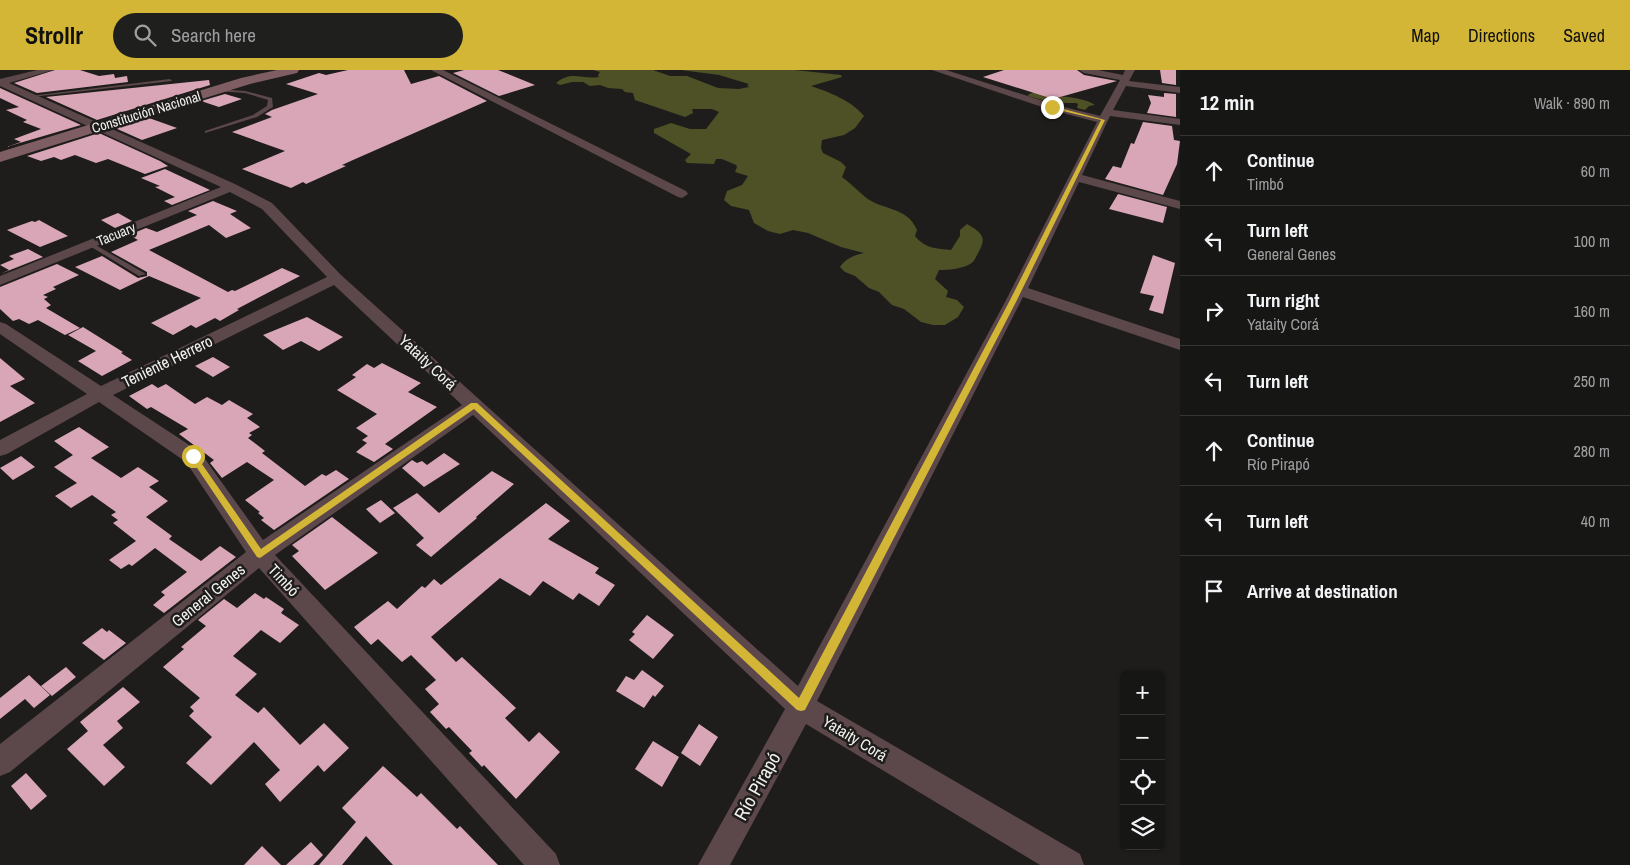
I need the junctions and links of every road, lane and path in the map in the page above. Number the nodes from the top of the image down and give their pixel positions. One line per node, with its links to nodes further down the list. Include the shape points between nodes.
1 (48, 70): 8 (street)
2 (292, 70): 9 (street, Constitución Nacional)
3 (436, 70): 19 (street)
4 (937, 70): 12 (street, via 1052,107)
5 (1084, 70): 6 (street)
6 (1126, 77): 10 (street); 12 (street)
7 (170, 80): 11 (lane)
8 (0, 82): 11 (street, Yataity Corá)
9 (217, 90): 14 (street, Constitución Nacional); 15 (lane, via 260,95 270,99 270,107 255,116)
10 (1180, 90)
11 (32, 96): 14 (street, Yataity Corá)
12 (1105, 116): 13 (street); 17 (street)
13 (1180, 122)
14 (100, 126): 16 (street, Constitución Nacional); 18 (street, Yataity Corá)
15 (207, 132)
16 (0, 157)
17 (1075, 177): 20 (street); 25 (street)
18 (231, 187): 21 (street, Tacuary); 23 (street, Yataity Corá, via 267,206)
19 (682, 194)
20 (1180, 205)
21 (90, 244): 22 (lane); 24 (street, Tacuary)
22 (142, 274)
23 (336, 278): 28 (street, Teniente Herrero); 29 (street, Yataity Corá)
24 (0, 281)
25 (1016, 296): 27 (street); 32 (street, Río Pirapó)
26 (0, 327): 28 (street, Timbó)
27 (1179, 340)
28 (100, 394): 30 (street, Teniente Herrero); 31 (street, Timbó, via 193,456)
29 (474, 405): 31 (street, General Genes); 32 (street, Yataity Corá)
30 (0, 449)
31 (260, 554): 33 (street, General Genes); 34 (street, Timbó)
32 (801, 706): 35 (street, Río Pirapó); 36 (street, Yataity Corá)
33 (0, 762)
34 (545, 865)
35 (713, 865)
36 (1069, 865)

